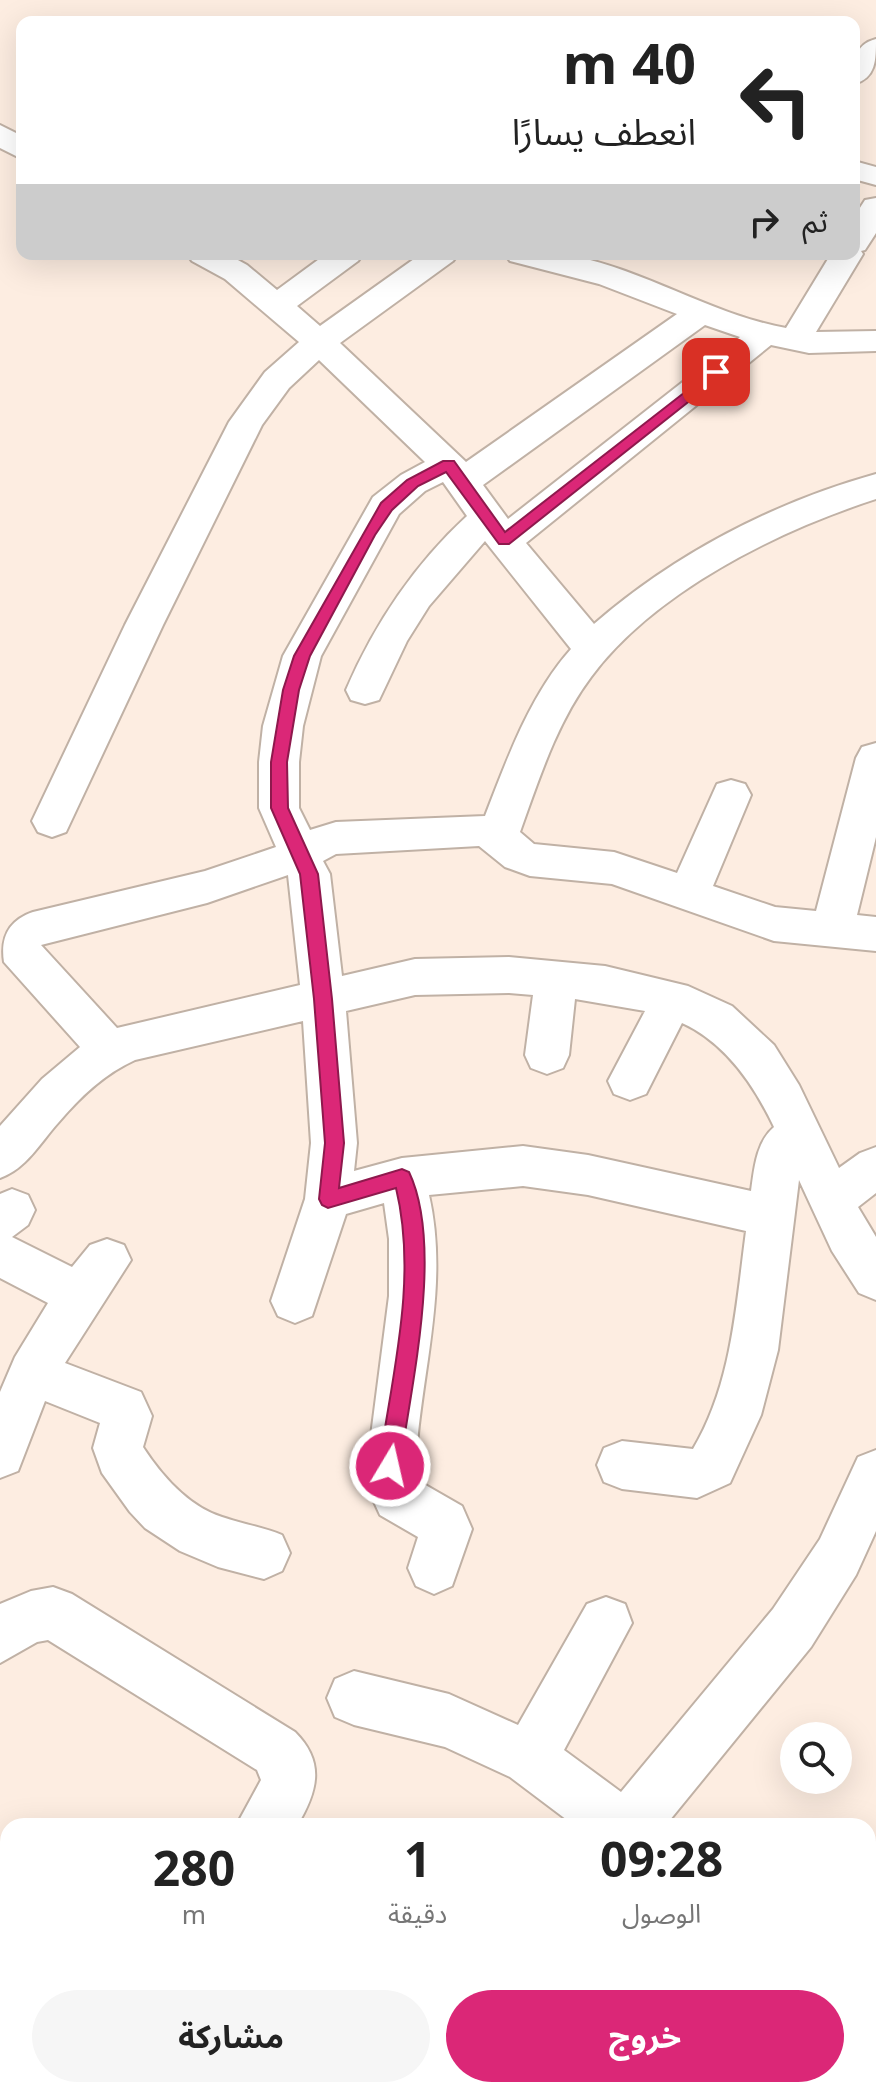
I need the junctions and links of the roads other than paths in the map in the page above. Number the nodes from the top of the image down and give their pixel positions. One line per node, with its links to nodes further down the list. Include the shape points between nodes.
1 (876, 48): 2 (street)
2 (860, 68)
3 (876, 207): 4 (street)
4 (860, 233)
5 (214, 260): 10 (street)
6 (339, 260): 10 (street)
7 (434, 260): 14 (street)
8 (543, 260): 11 (street, via 621,281)
9 (842, 260): 12 (street)
10 (276, 306): 14 (street)
11 (700, 313): 12 (street); 15 (street)
12 (778, 338): 13 (street, via 836,345); 17 (street)
13 (876, 341)
14 (319, 342): 15 (street); 22 (street, via 277,380 246,422)
15 (456, 473): 17 (street); 24 (street, via 413,483 386,506 302,656 283,726 279,793 285,824)
16 (876, 486): 18 (street, via 804,513 695,569 638,608)
17 (496, 529): 18 (street); 19 (street, via 436,568 378,657)
18 (593, 649): 23 (street, via 542,726)
19 (365, 690)
20 (876, 758): 26 (street)
21 (731, 795): 25 (street)
22 (52, 821)
23 (498, 836): 24 (street, via 463,830 361,835 317,844); 25 (street, via 530,860 614,868)
24 (302, 854): 29 (street, via 309,874); 31 (street, via 207,887 24,934 19,950)
25 (689, 894): 26 (street, via 774,924)
26 (832, 929): 27 (street)
27 (876, 934)
28 (556, 980): 29 (street, via 415,977); 30 (street); 32 (street)
29 (323, 999): 31 (street); 38 (street, via 334,1143)
30 (673, 999): 33 (street); 34 (street, via 717,1019 758,1058)
31 (109, 1049): 35 (street, via 83,1066)
32 (547, 1055)
33 (630, 1081)
34 (800, 1133): 39 (street); 40 (street, via 783,1147)
35 (0, 1158)
36 (876, 1167): 39 (street)
37 (402, 1178): 38 (street); 40 (street, via 523,1166 588,1175); 49 (street, via 413,1224 415,1286 390,1482 398,1498 444,1524)
38 (328, 1199): 43 (street)
39 (832, 1200): 42 (street)
40 (771, 1216): 46 (street, via 754,1350 736,1415 712,1466 697,1474)
41 (4, 1228): 44 (street, via 93,1278)
42 (876, 1278)
43 (295, 1301)
44 (32, 1373): 45 (street); 48 (street, via 123,1409 127,1416 120,1456 160,1507 190,1531 225,1547)
45 (0, 1454)
46 (622, 1465)
47 (876, 1474): 56 (street, via 838,1557 792,1628)
48 (264, 1553)
49 (434, 1568)
50 (606, 1623): 53 (street)
51 (0, 1636): 54 (street, via 18,1621 53,1613 276,1751 288,1760 292,1775)
52 (354, 1698): 53 (street, via 449,1721)
53 (529, 1758): 55 (street)
54 (269, 1818)
55 (610, 1818)
56 (636, 1818)

